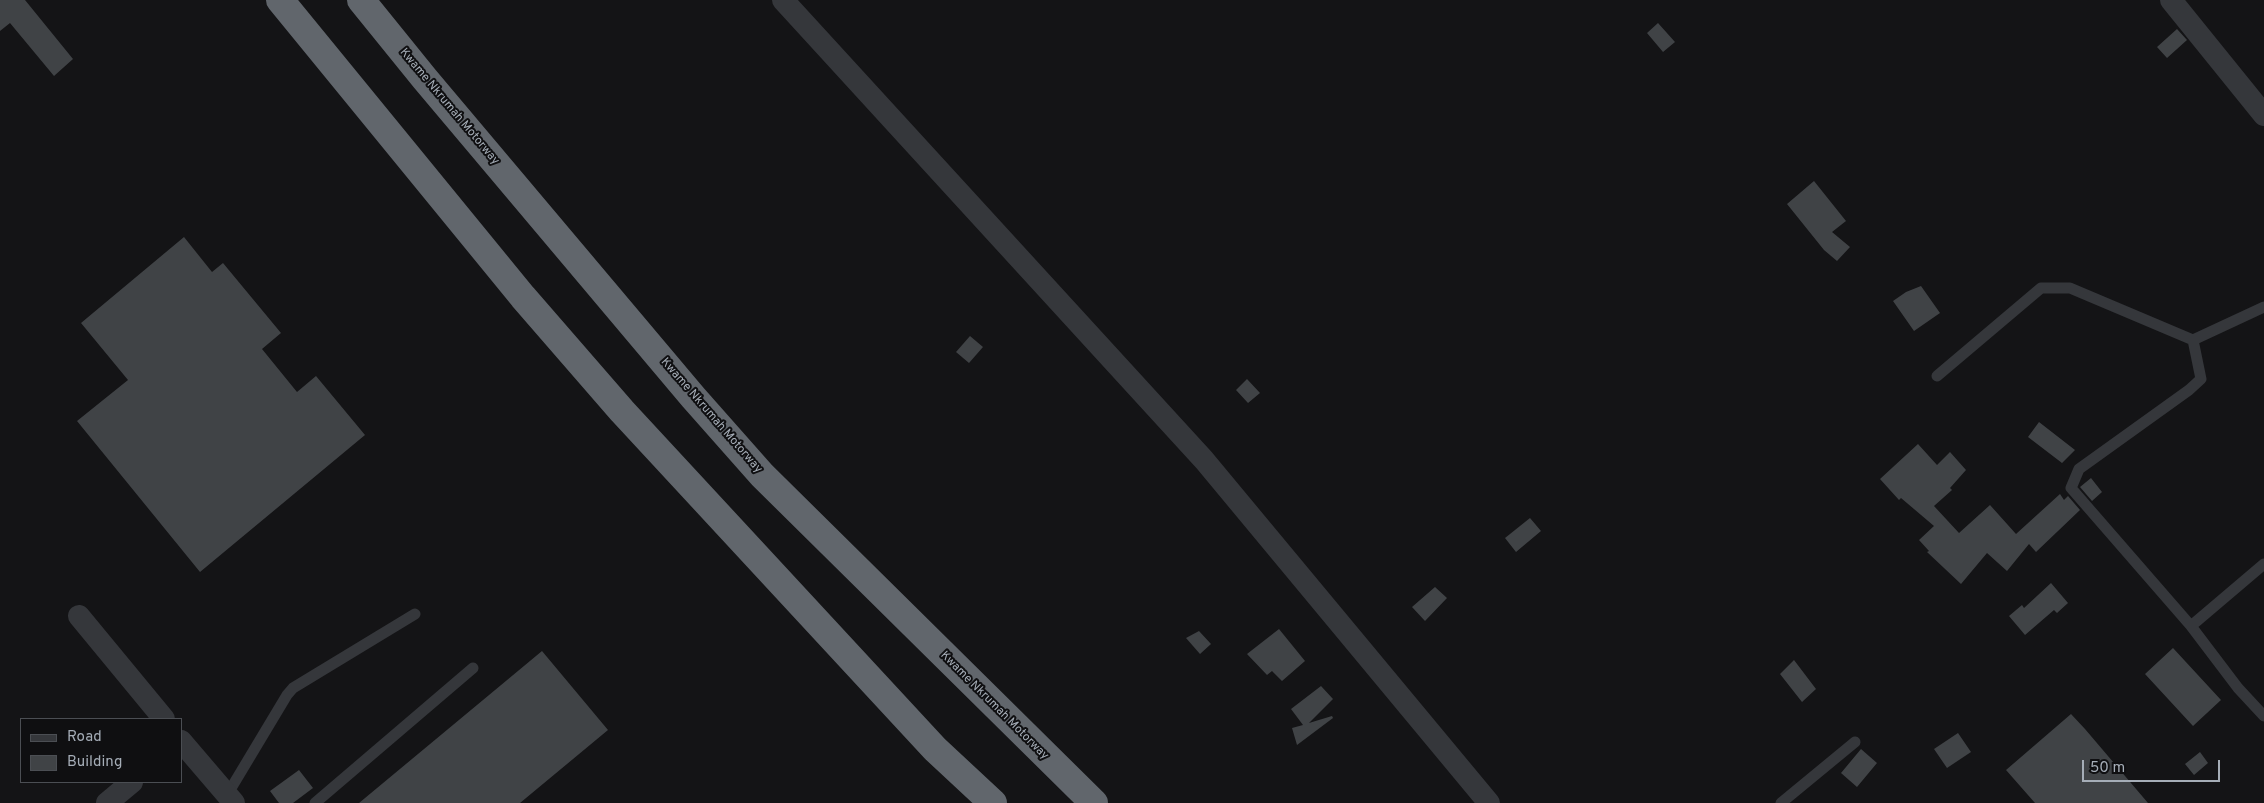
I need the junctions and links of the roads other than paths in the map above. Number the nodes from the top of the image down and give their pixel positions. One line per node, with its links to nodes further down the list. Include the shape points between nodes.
1 (280, 0): 22 (highway, via 485,252 622,411 935,749)
2 (361, 0): 23 (highway, Kwame Nkrumah Motorway, via 425,80 762,475)
3 (783, 0): 24 (street, via 1204,460)
4 (2171, 0): 5 (street)
5 (2264, 115)
6 (2264, 307): 7 (lane)
7 (2193, 340): 8 (lane, via 2070,288 2041,288); 12 (lane, via 2201,379 2079,469 2071,488)
8 (1937, 376)
9 (2264, 564): 12 (lane)
10 (415, 614): 19 (lane, via 287,694)
11 (79, 616): 15 (street)
12 (2191, 626): 14 (lane, via 2238,688)
13 (473, 668): 21 (lane)
14 (2264, 716)
15 (163, 718)
16 (182, 741): 19 (street)
17 (1855, 742): 25 (lane)
18 (131, 783): 20 (street)
19 (231, 799)
20 (107, 803)
21 (315, 803)
22 (993, 803)
23 (1094, 803)
24 (1489, 803)
25 (1781, 803)

